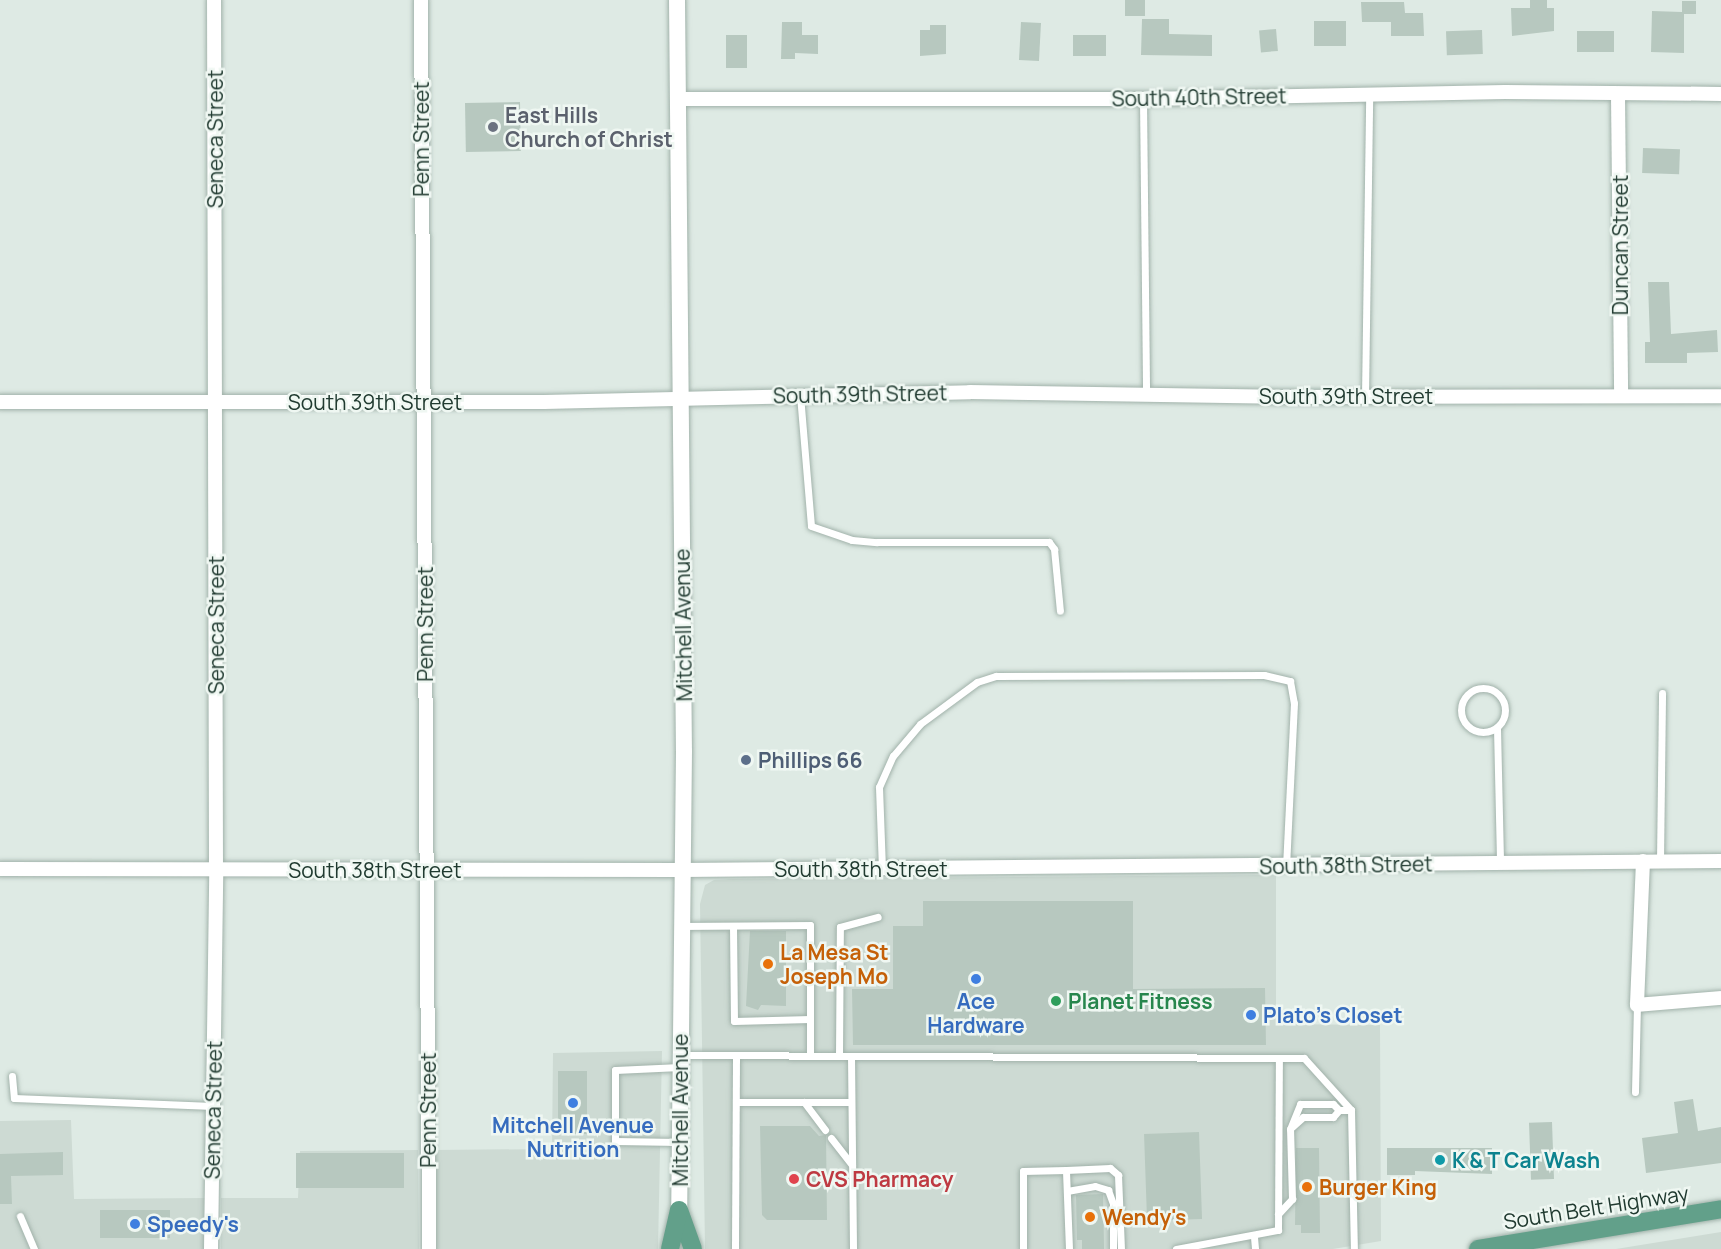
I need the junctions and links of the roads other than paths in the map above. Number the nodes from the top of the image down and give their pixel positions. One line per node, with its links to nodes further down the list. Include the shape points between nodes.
1 (214, 0): 15 (street, Seneca Street)
2 (421, 0): 17 (street, Penn Street)
3 (677, 0): 7 (street, Mitchell Avenue)
4 (1369, 94): 5 (street, South 40th Street); 8 (street, South 40th Street); 13 (lane)
5 (1618, 94): 6 (street, South 40th Street); 11 (street, Duncan Street)
6 (1721, 94)
7 (677, 99): 8 (street, South 40th Street); 14 (street, Mitchell Avenue)
8 (1143, 99): 10 (lane)
9 (800, 394): 10 (street, South 39th Street); 14 (street, South 39th Street); 18 (lane, via 811,526 852,540 877,542 1049,542 1054,549)
10 (1146, 395): 13 (street, South 39th Street)
11 (1621, 396): 12 (street, South 39th Street); 13 (street, South 39th Street)
12 (1721, 396)
13 (1365, 397)
14 (680, 398): 17 (street, South 39th Street); 30 (street, Mitchell Avenue)
15 (217, 401): 16 (street, South 39th Street); 17 (street, South 39th Street); 28 (street, Seneca Street)
16 (0, 402)
17 (424, 402): 29 (street, Penn Street)
18 (1060, 611)
19 (1662, 693): 22 (lane)
20 (1497, 728): 20 (lane, via 1505,711 1498,693 1478,688 1468,693 1462,702 1466,724 1475,731); 24 (lane)
21 (1643, 861): 22 (street, South 38th Street); 24 (street, South 38th Street); 35 (street)
22 (1660, 861): 23 (street, South 38th Street)
23 (1721, 861)
24 (1500, 863): 25 (street, South 38th Street)
25 (1286, 866): 27 (street, South 38th Street); 27 (lane, via 1294,703 1290,681 1264,675 1007,676 977,682 920,724 893,756 879,787)
26 (0, 869): 28 (street, South 38th Street)
27 (882, 869): 30 (street, South 38th Street)
28 (216, 870): 29 (street, South 38th Street); 48 (street, Seneca Street)
29 (426, 870): 30 (street, South 38th Street); 65 (street, Penn Street)
30 (682, 870): 32 (street, Mitchell Avenue)
31 (878, 917): 39 (lane, via 840,927)
32 (681, 926): 33 (lane); 42 (street, Mitchell Avenue)
33 (734, 926): 36 (lane, via 810,926); 36 (lane, via 734,1021)
34 (1721, 998): 35 (street)
35 (1637, 1005): 44 (lane)
36 (810, 1019): 38 (lane)
37 (736, 1055): 38 (lane); 42 (lane); 45 (lane)
38 (810, 1056): 39 (lane)
39 (839, 1056): 40 (lane)
40 (851, 1056): 41 (lane); 47 (lane)
41 (1279, 1058): 50 (lane, via 1304,1058); 60 (lane)
42 (680, 1061): 54 (street, Mitchell Avenue); 54 (lane, via 615,1070 615,1142)
43 (12, 1076): 48 (lane, via 14,1098)
44 (1635, 1092)
45 (736, 1102): 46 (lane); 69 (lane)
46 (804, 1102): 47 (lane); 52 (lane)
47 (851, 1102): 55 (lane)
48 (213, 1106): 64 (street, Seneca Street)
49 (1339, 1110): 50 (lane); 51 (lane, via 1334,1117 1303,1117); 51 (lane, via 1333,1104 1300,1104)
50 (1351, 1110): 77 (lane)
51 (1290, 1129): 60 (lane, via 1292,1199)
52 (825, 1131)
53 (831, 1138): 55 (lane)
54 (680, 1142): 59 (street, Mitchell Avenue)
55 (852, 1165): 70 (lane)
56 (1066, 1170): 57 (lane); 71 (lane, via 1023,1171); 74 (lane, via 1110,1168 1118,1175)
57 (1067, 1191): 72 (lane); 73 (lane, via 1095,1186 1108,1190 1113,1204)
58 (1721, 1209): 78 (main road, South Belt Highway)
59 (679, 1210): 66 (main road); 67 (street, Mitchell Avenue); 68 (main road)
60 (1278, 1214): 62 (lane, via 1278,1230)
61 (20, 1216): 63 (lane)
62 (1254, 1237): 75 (lane); 76 (lane)
63 (34, 1249)
64 (211, 1249)
65 (429, 1249)
66 (670, 1249)
67 (679, 1249)
68 (693, 1249)
69 (735, 1249)
70 (853, 1249)
71 (1023, 1249)
72 (1069, 1249)
73 (1113, 1249)
74 (1121, 1249)
75 (1176, 1249)
76 (1255, 1249)
77 (1354, 1249)
78 (1478, 1249)

